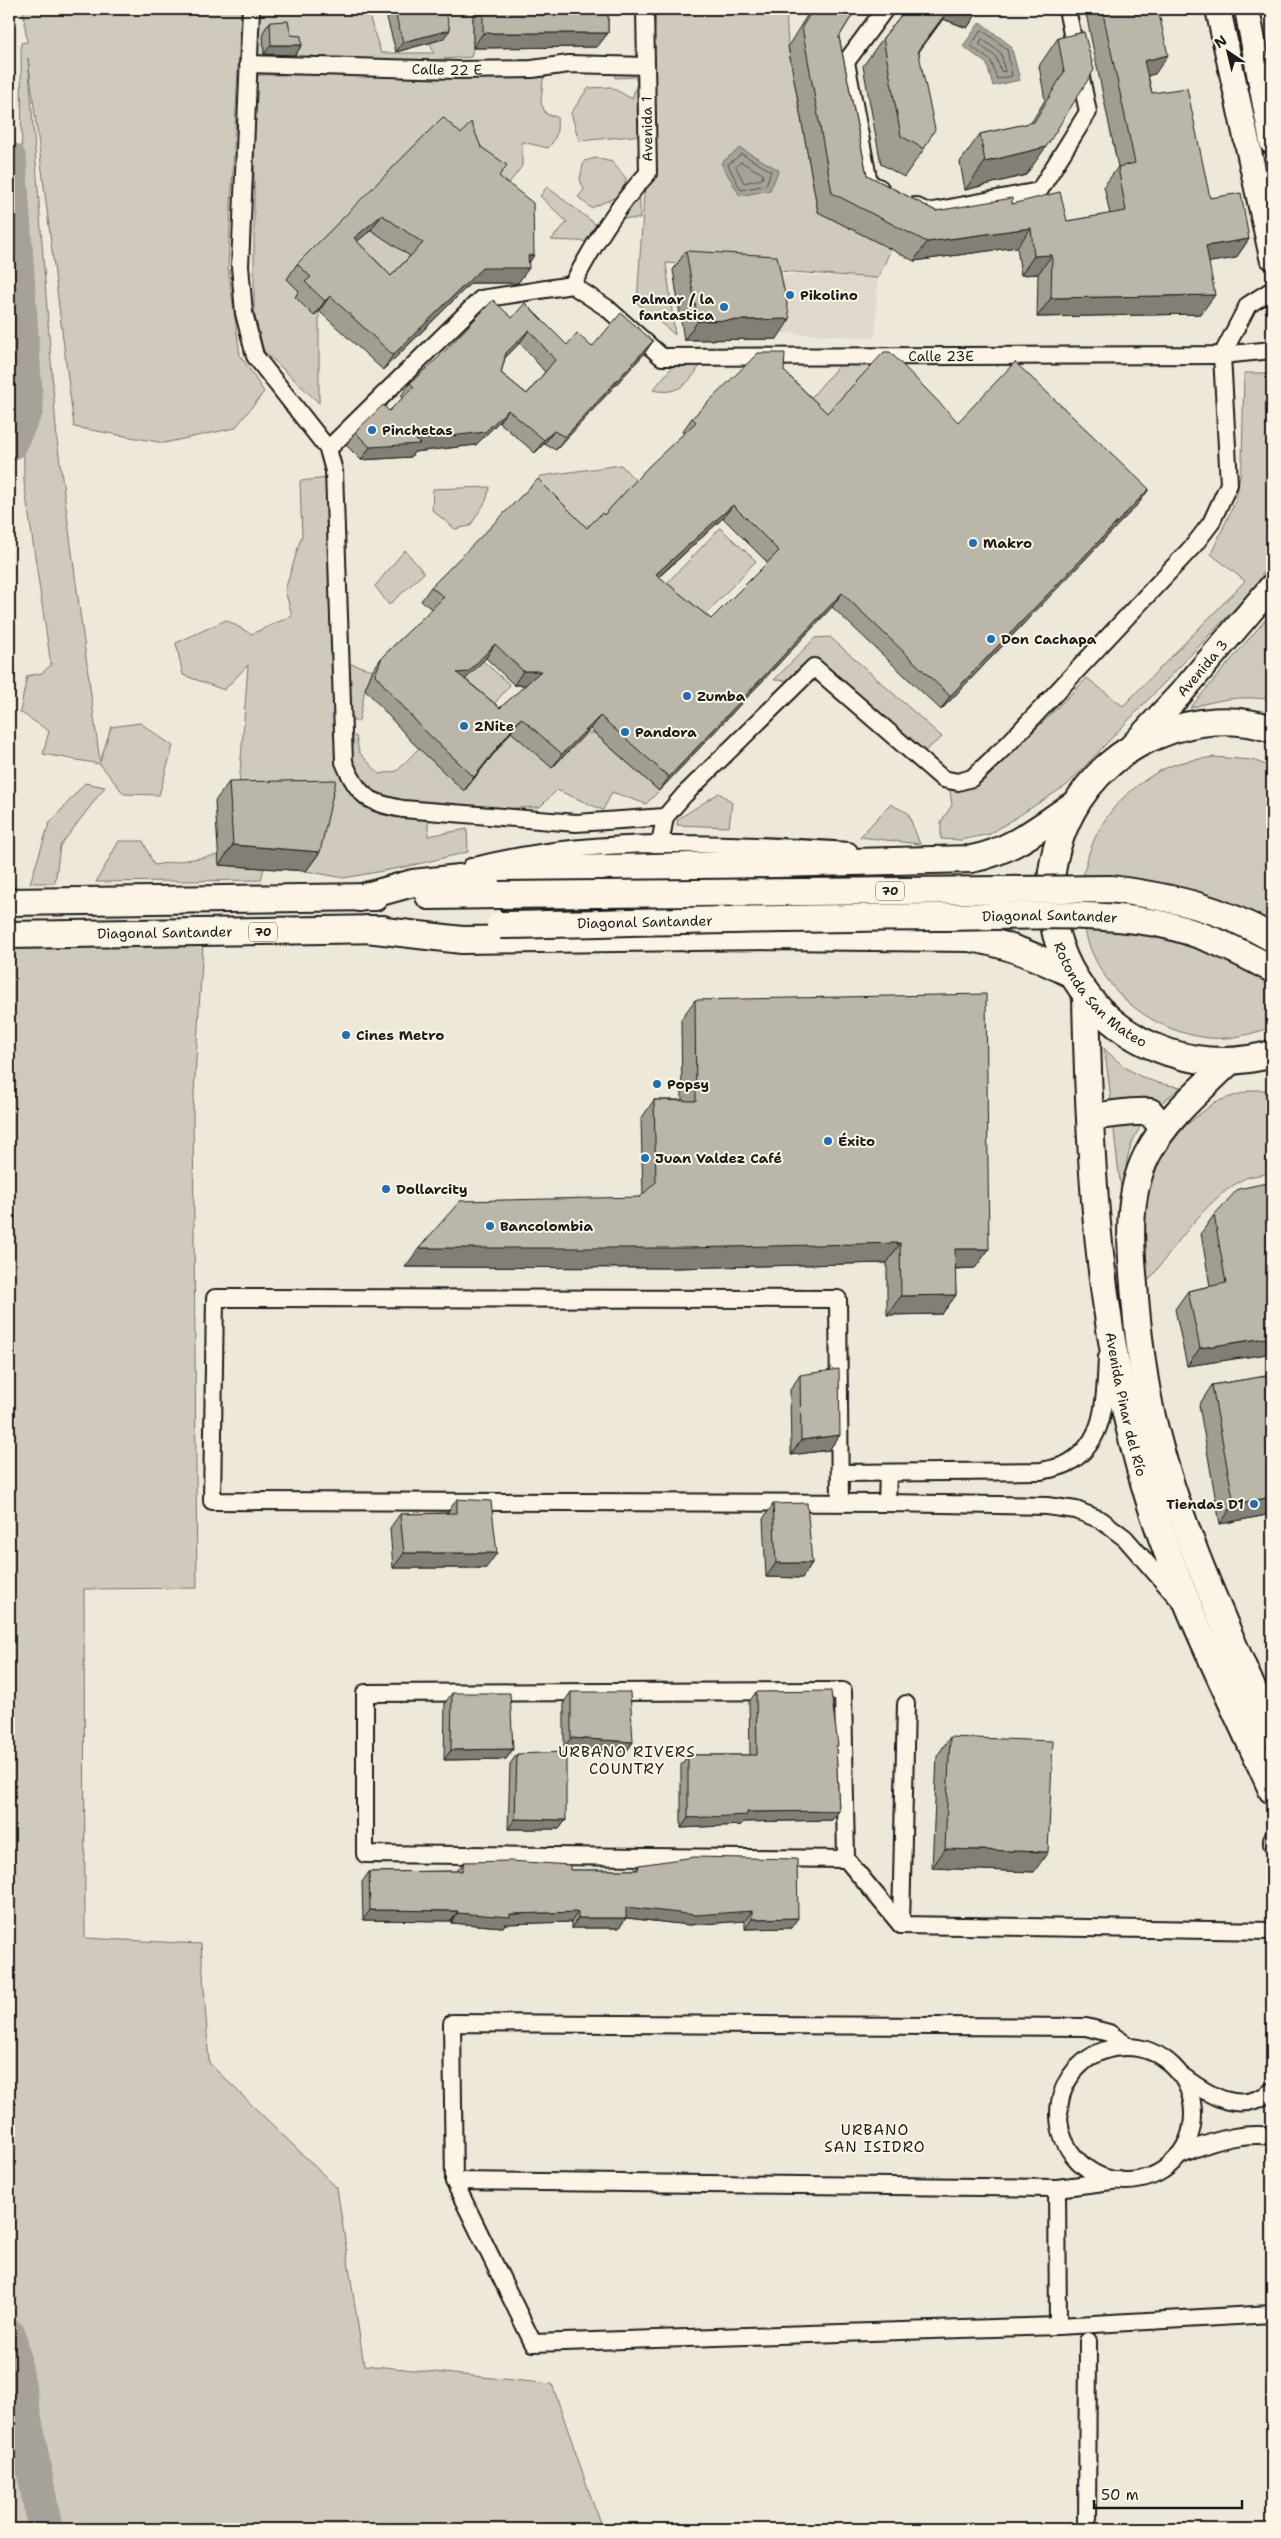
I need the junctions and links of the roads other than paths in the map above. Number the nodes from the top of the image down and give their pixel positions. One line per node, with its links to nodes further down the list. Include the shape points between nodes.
1 (251, 9): 7 (street)
2 (645, 9): 8 (street, Avenida 1)
3 (885, 9): 4 (street, via 846,62 869,183 928,212 1039,191 1088,112)
4 (1067, 9)
5 (1218, 9): 10 (main road)
6 (1247, 9): 9 (main road)
7 (248, 64): 8 (street, Calle 22 E, via 456,70 532,69 569,64); 15 (street, via 240,266 244,313 255,356)
8 (646, 66): 11 (street, Avenida 1, via 648,173 623,200)
9 (1272, 142)
10 (1272, 257)
11 (572, 285): 14 (street, Calle 23E, via 607,308 662,357); 15 (street, via 481,299)
12 (1272, 290): 14 (street, via 1248,305)
13 (1272, 350): 14 (street, Calle 23E)
14 (1222, 355): 20 (street, via 1229,484 1211,523 1052,697 972,778 958,782 943,779 814,667)
15 (328, 450): 20 (street, via 334,470 344,762 360,791 377,804 435,812 576,823)
16 (1272, 586): 18 (main road, Avenida 3)
17 (1272, 729): 18 (main road, Rotonda San Mateo, via 1248,723 1207,722 1167,731)
18 (1130, 749): 19 (main road, Rotonda San Mateo, via 1098,775)
19 (1076, 803): 22 (main road, via 994,854 971,859); 30 (main road, Rotonda San Mateo, via 1056,853 1051,888 1054,924 1064,958)
20 (665, 817): 21 (street)
21 (660, 844): 22 (street, via 854,851); 23 (street, via 595,846 525,854)
22 (910, 862): 23 (main road, via 568,869)
23 (413, 882): 24 (main road)
24 (360, 898): 25 (main road, Diagonal Santander / 70); 28 (main road, Diagonal Santander / 70, bridge, via 1110,889 1167,896 1205,907)
25 (9, 902)
26 (367, 929): 27 (main road, Diagonal Santander / 70); 29 (main road, Diagonal Santander / 70, bridge, via 855,918 1109,918 1156,923 1198,934 1234,948); 30 (main road, via 462,940 765,936 969,938 1016,948)
27 (9, 935)
28 (1272, 938)
29 (1272, 969)
30 (1079, 984): 31 (main road, Rotonda San Mateo, via 1108,1019 1149,1046 1196,1060); 32 (main road, Avenida Pinar del Río)
31 (1257, 1060): 33 (main road, Avenida Pinar del Río)
32 (1090, 1116): 33 (main road, via 1150,1112); 34 (main road, Avenida Pinar del Río, via 1092,1174)
33 (1163, 1128): 41 (main road, Avenida Pinar del Río, via 1146,1156 1132,1204 1135,1300 1150,1408 1190,1542)
34 (1109, 1323): 36 (street, via 1102,1422 1091,1445 1070,1463 1041,1471); 39 (main road, Avenida Pinar del Río, via 1121,1389 1148,1497)
35 (840, 1473): 36 (street); 37 (street); 37 (street, via 838,1299 215,1298 212,1501)
36 (888, 1473): 38 (street)
37 (840, 1503): 38 (street)
38 (887, 1503): 39 (street, via 1047,1506 1076,1510 1101,1520 1126,1538)
39 (1194, 1618): 42 (main road, Avenida Pinar del Río)
40 (906, 1704): 46 (street)
41 (1272, 1734)
42 (1272, 1790)
43 (1272, 1840): 44 (street)
44 (1272, 1844)
45 (846, 1859): 45 (street, via 843,1691 365,1693 365,1854); 46 (street)
46 (901, 1925): 47 (street)
47 (1272, 1931)
48 (1130, 2047): 49 (street, via 1150,2051 1167,2060); 53 (street, via 1110,2049 1091,2057 1075,2070 1064,2088 1059,2109 1061,2129 1068,2148 1082,2164 1099,2175); 54 (street, via 1110,2033 1086,2027 452,2023)
49 (1181, 2075): 50 (street, via 1209,2095 1226,2101 1243,2103); 52 (street, via 1190,2094 1193,2115 1190,2136)
50 (1272, 2091)
51 (1272, 2136): 52 (street, via 1232,2136)
52 (1179, 2155): 53 (street, via 1157,2173 1138,2180)
53 (1119, 2180): 55 (street)
54 (454, 2181): 55 (street); 57 (street, via 533,2343)
55 (1057, 2188): 57 (street)
56 (1272, 2314): 57 (street)
57 (1058, 2326)
58 (1088, 2342): 59 (street)
59 (1087, 2529)

